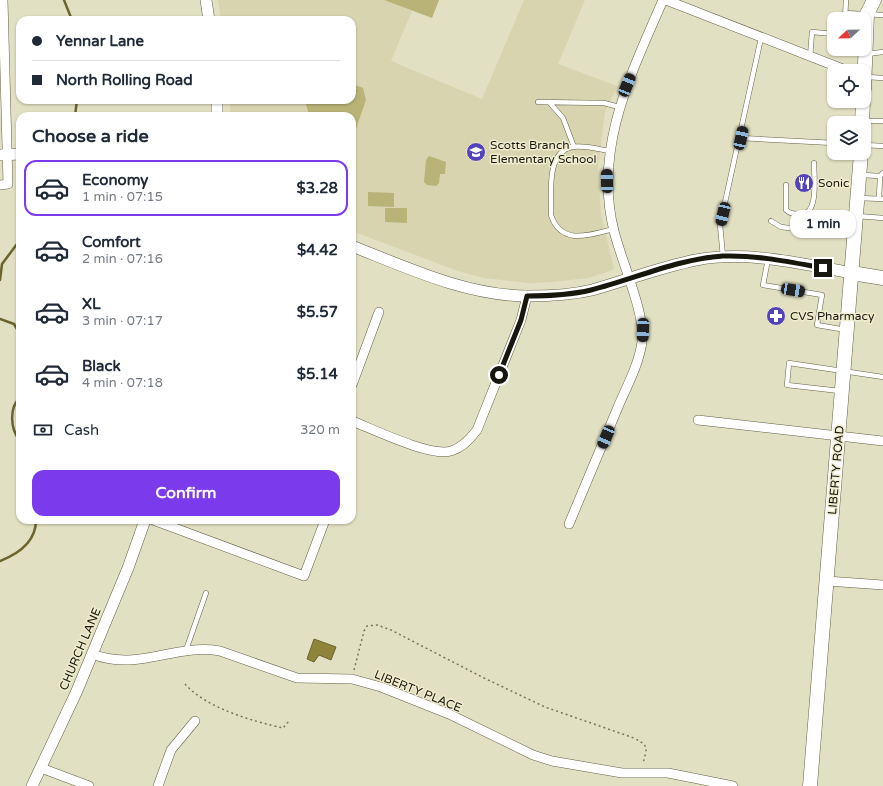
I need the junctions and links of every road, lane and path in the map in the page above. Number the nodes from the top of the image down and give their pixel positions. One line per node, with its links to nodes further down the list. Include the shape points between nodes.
1 (3, 0): 34 (street)
2 (206, 0): 13 (street)
3 (662, 0): 24 (street)
4 (666, 0): 15 (street)
5 (846, 0): 8 (lane)
6 (861, 0): 9 (main road)
7 (874, 0): 10 (main road)
8 (845, 12)
9 (866, 12)
10 (868, 12)
11 (871, 14): 12 (lane)
12 (883, 15)
13 (208, 16)
14 (827, 33): 18 (lane, via 812,32)
15 (761, 38): 18 (street); 27 (lane)
16 (883, 52): 17 (lane)
17 (871, 53)
18 (810, 57): 19 (street)
19 (829, 64)
20 (883, 78): 21 (lane)
21 (871, 80)
22 (538, 102): 23 (lane)
23 (549, 102): 24 (lane, via 604,103); 31 (lane, via 563,118)
24 (619, 107): 32 (street)
25 (883, 121): 26 (lane)
26 (871, 122)
27 (741, 138): 28 (lane); 49 (lane, via 720,225)
28 (827, 143)
29 (871, 145): 30 (lane)
30 (883, 146)
31 (574, 147): 32 (lane); 46 (lane, via 561,154 553,168 551,215 554,222 565,234 575,237)
32 (609, 151): 46 (street, via 608,193)
33 (16, 154): 34 (street)
34 (3, 155): 39 (street, via 8,184)
35 (861, 160): 38 (main road, LIBERTY ROAD)
36 (814, 163): 40 (lane, via 813,203 809,212 790,213 786,210)
37 (882, 174): 38 (lane); 42 (lane)
38 (860, 175): 41 (main road, LIBERTY ROAD)
39 (0, 185)
40 (786, 185)
41 (858, 198): 42 (lane); 43 (main road, LIBERTY ROAD)
42 (881, 199)
43 (857, 216): 44 (lane); 51 (main road, LIBERTY ROAD)
44 (883, 218)
45 (771, 221): 47 (lane, via 781,227)
46 (613, 229): 52 (street)
47 (827, 233)
48 (356, 247): 54 (street, via 454,284 482,291)
49 (723, 256): 50 (street); 52 (street, via 696,260)
50 (768, 258): 51 (street); 56 (lane, via 763,285 822,295 817,325)
51 (852, 273): 53 (main road); 56 (main road, LIBERTY ROAD)
52 (628, 278): 54 (street, via 590,290 557,296); 68 (street, via 640,316 642,342 629,380)
53 (883, 278)
54 (527, 296): 62 (street, via 521,320 477,430 461,446 454,451 436,452)
55 (379, 312): 58 (street)
56 (848, 330): 57 (main road, LIBERTY ROAD)
57 (844, 371): 59 (lane); 60 (main road, LIBERTY ROAD); 60 (lane, via 789,363 787,385)
58 (356, 374)
59 (883, 377)
60 (842, 391): 63 (main road, LIBERTY ROAD)
61 (698, 420): 63 (street)
62 (356, 422)
63 (839, 435): 64 (street); 69 (main road, LIBERTY ROAD)
64 (883, 441)
65 (144, 524): 73 (street, CHURCH LANE)
66 (164, 524): 67 (street, via 304,576)
67 (324, 524)
68 (569, 524)
69 (827, 580): 70 (street); 84 (main road, LIBERTY ROAD)
70 (883, 585)
71 (206, 593): 72 (lane)
72 (186, 650): 73 (street, LIBERTY PLACE, via 122,662 106,660); 74 (street, LIBERTY PLACE, via 210,649 230,653 297,678)
73 (92, 654): 78 (street, CHURCH LANE)
74 (352, 679): 79 (street, LIBERTY PLACE, via 381,687 449,714 533,754 578,766); 79 (path, via 364,631 367,626 377,625 392,630 545,707 641,742 647,749)
75 (185, 684): 77 (path, via 194,694 213,704 266,724 283,728)
76 (195, 721): 82 (street, via 171,750)
77 (289, 721)
78 (41, 768): 80 (street, CHURCH LANE); 81 (street)
79 (642, 774): 83 (street, LIBERTY PLACE, via 668,773)
80 (32, 786)
81 (89, 786)
82 (158, 786)
83 (733, 786)
84 (810, 786)

